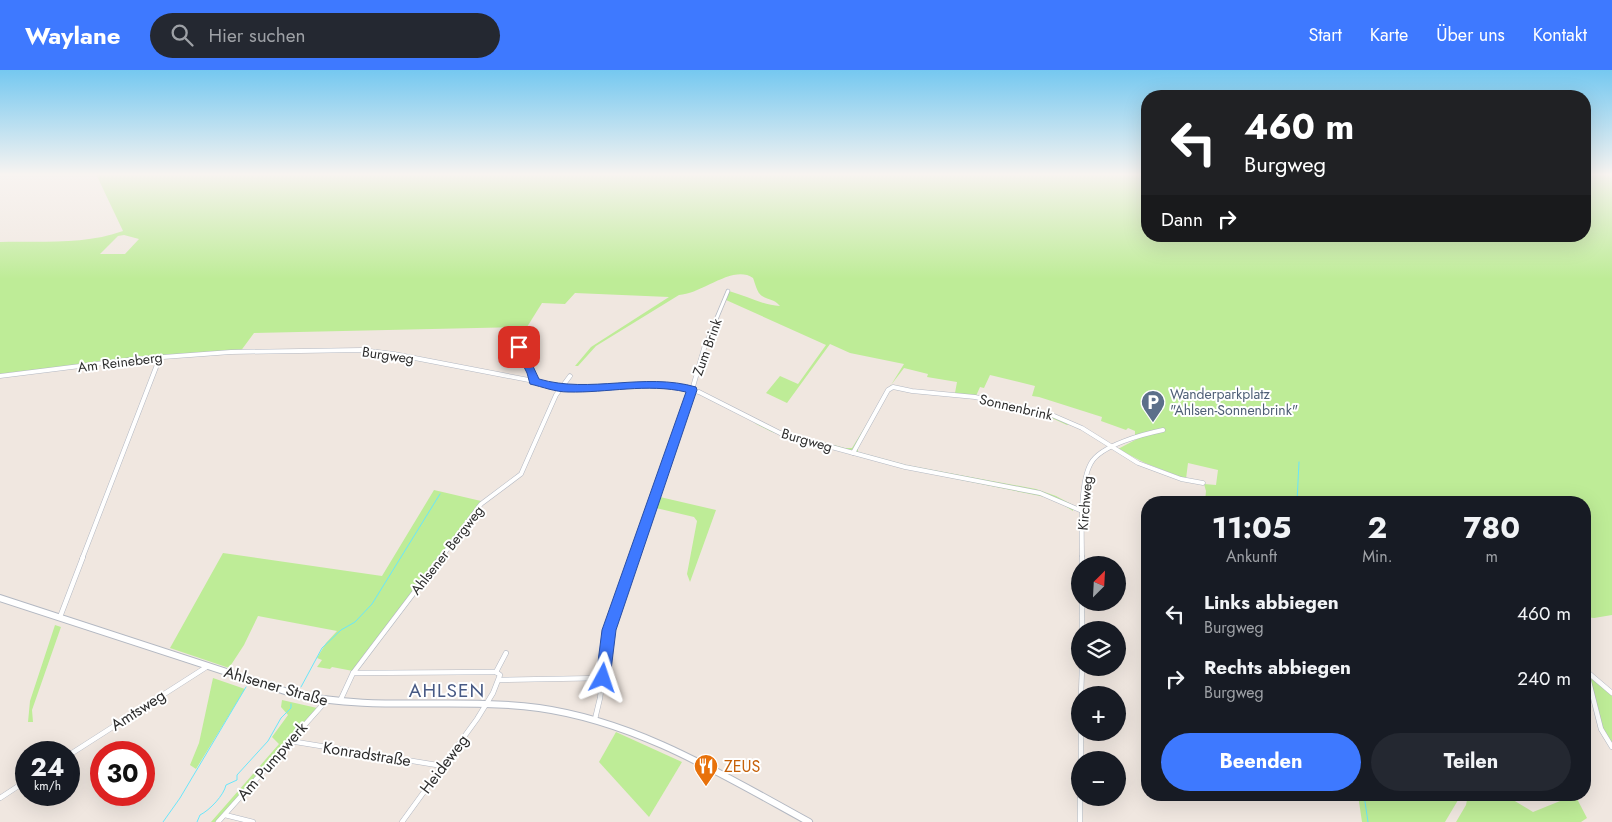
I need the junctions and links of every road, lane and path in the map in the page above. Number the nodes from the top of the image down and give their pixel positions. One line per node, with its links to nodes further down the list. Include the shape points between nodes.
1 (728, 291): 9 (street, Zum Brink, via 704,348)
2 (506, 336): 7 (street, via 519,347)
3 (240, 353): 4 (street, Am Reineberg); 7 (street, Burgweg, via 374,351)
4 (160, 357): 5 (street, Am Reineberg); 17 (street)
5 (0, 376)
6 (570, 376): 8 (street, Ahlsener Bergweg)
7 (534, 381): 8 (street, Burgweg)
8 (560, 388): 9 (street, Burgweg, via 634,385); 21 (street, Ahlsener Bergweg, via 521,474 481,504)
9 (692, 390): 12 (street, Burgweg, via 780,433); 23 (street, Zum Brink, via 609,630)
10 (1163, 430): 11 (street, Kirchweg, via 1147,433)
11 (1113, 448): 12 (street, Sonnenbrink, via 1082,428 1052,415 969,396 892,387); 13 (street, Sonnenbrink, via 1160,471); 14 (street, Kirchweg, via 1091,462)
12 (853, 453): 14 (street, Burgweg, via 905,467 1040,493)
13 (1203, 483)
14 (1082, 511): 15 (street, Kirchweg)
15 (1082, 556)
16 (0, 598): 17 (main road, Ahlsener Straße)
17 (60, 617): 19 (main road, Ahlsener Straße)
18 (506, 653): 20 (street)
19 (208, 666): 27 (main road, Ahlsener Straße); 33 (street, Amtsweg)
20 (496, 672): 21 (street); 24 (street, via 500,675)
21 (354, 673): 28 (street, Ahlsener Bergweg)
22 (1591, 675): 26 (street)
23 (603, 678): 24 (street); 30 (street, Zum Brink)
24 (499, 680): 29 (street, Heideweg)
25 (1591, 692): 32 (street, via 1601,729)
26 (1612, 693)
27 (326, 701): 28 (main road, Ahlsener Straße); 31 (street, Am Pumpwerk)
28 (340, 703): 29 (main road, Ahlsener Straße)
29 (486, 705): 30 (main road, Ahlsener Straße, via 536,708); 34 (street, Heideweg)
30 (594, 719): 42 (main road, Ahlsener Straße, via 665,746)
31 (290, 741): 34 (street, Konradstraße); 38 (street, Am Pumpwerk)
32 (1612, 747)
33 (80, 748)
34 (444, 766): 41 (street, Heideweg)
35 (15, 788): 36 (street)
36 (0, 798)
37 (1080, 806): 43 (street)
38 (224, 815): 39 (street, Am Pumpwerk); 40 (street)
39 (218, 822)
40 (253, 822)
41 (402, 822)
42 (809, 822)
43 (1080, 822)

